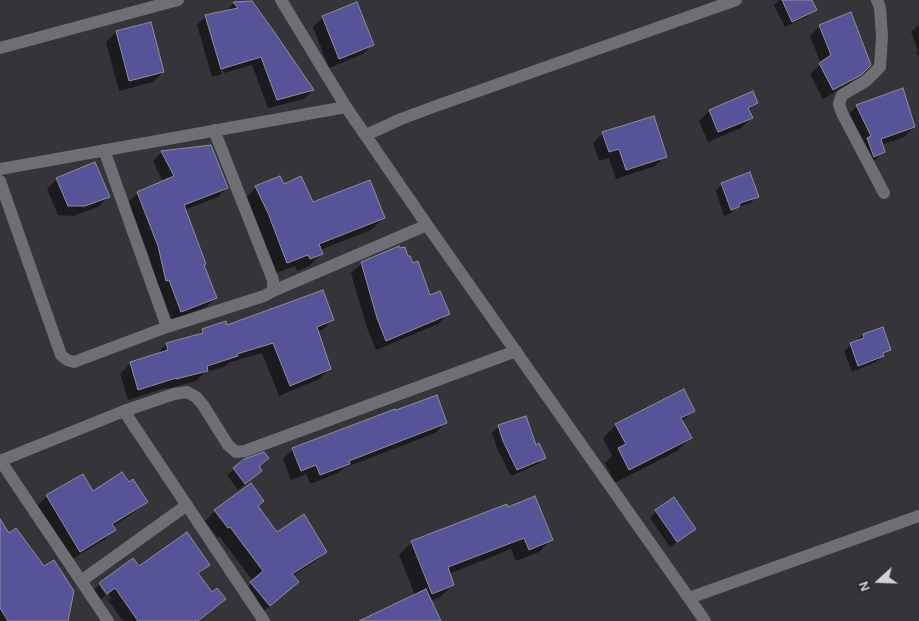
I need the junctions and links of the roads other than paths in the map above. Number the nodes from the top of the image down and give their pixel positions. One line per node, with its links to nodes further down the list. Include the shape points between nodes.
1 (178, 0): 5 (street)
2 (281, 0): 6 (street)
3 (736, 0): 8 (street, via 436,106)
4 (877, 0): 12 (street, via 882,36 880,67 866,81 842,95 839,104)
5 (0, 48)
6 (346, 107): 7 (street); 8 (street)
7 (214, 130): 9 (street); 14 (street, via 273,280)
8 (366, 135): 13 (street)
9 (104, 150): 10 (street); 15 (street)
10 (0, 169)
11 (0, 181): 15 (street, via 61,355 74,362)
12 (884, 193)
13 (427, 225): 14 (street); 16 (street)
14 (273, 291): 15 (street)
15 (167, 327)
16 (516, 351): 17 (street, via 236,452 228,445 203,405 187,392); 22 (street)
17 (124, 411): 18 (street); 19 (street)
18 (0, 460): 21 (street)
19 (187, 506): 21 (street); 24 (street)
20 (919, 516): 22 (street)
21 (81, 581): 23 (street)
22 (689, 598): 25 (street)
23 (108, 621)
24 (264, 621)
25 (705, 621)

